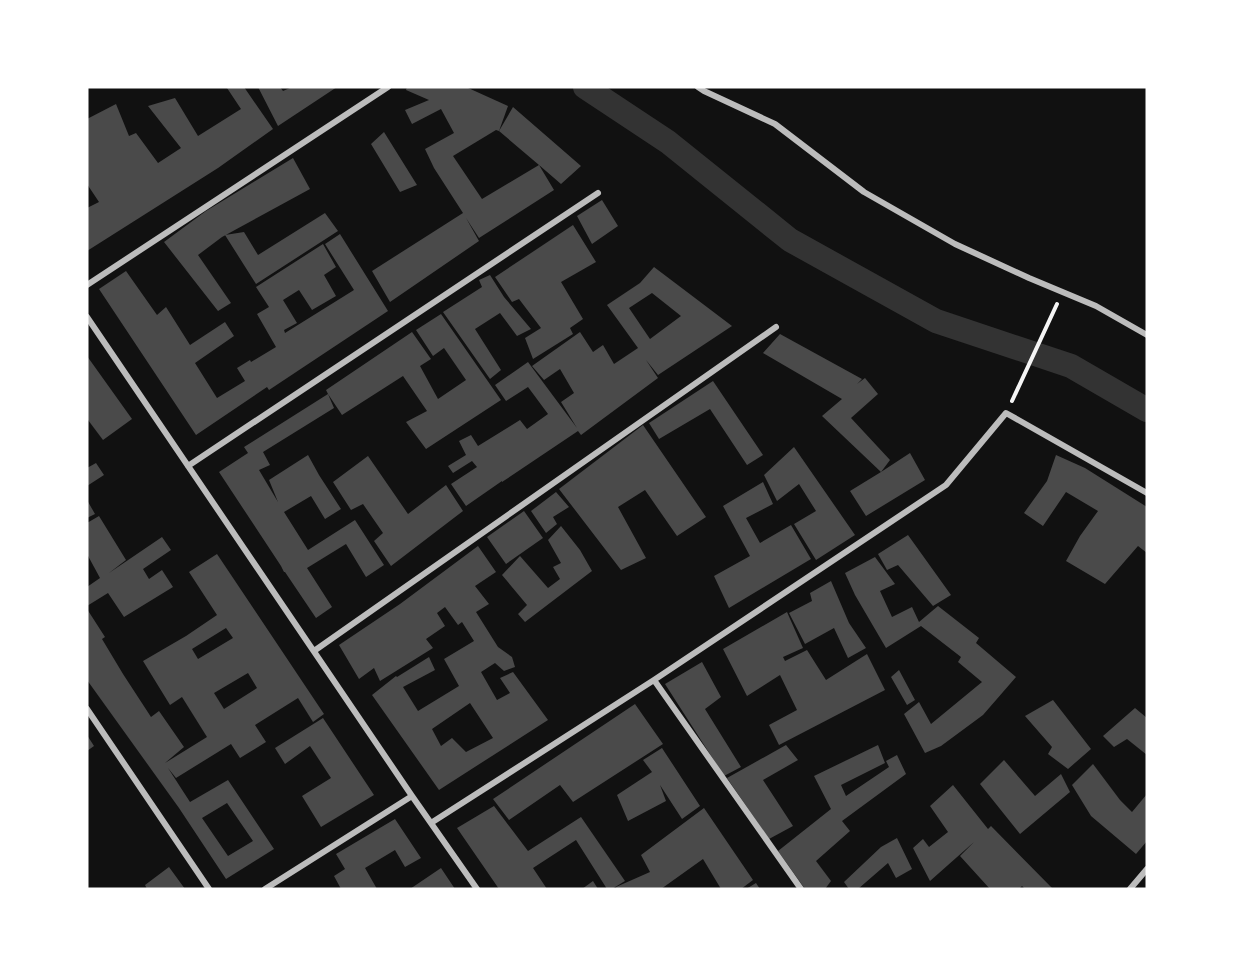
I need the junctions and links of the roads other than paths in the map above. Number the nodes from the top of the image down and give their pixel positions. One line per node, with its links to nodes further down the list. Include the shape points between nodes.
1 (388, 87): 4 (street)
2 (698, 87): 7 (street, via 775,124 864,192 955,244 1096,306)
3 (598, 193): 8 (street)
4 (87, 285)
5 (87, 317): 8 (street)
6 (776, 327): 10 (street)
7 (1147, 335)
8 (188, 466): 10 (street)
9 (1147, 493): 11 (street, via 1006,414 946,485)
10 (314, 651): 13 (street)
11 (654, 680): 14 (street); 19 (street)
12 (87, 709): 16 (street)
13 (412, 796): 14 (street); 17 (street)
14 (431, 823): 18 (street)
15 (1147, 869): 20 (street)
16 (209, 889)
17 (265, 889)
18 (477, 889)
19 (801, 889)
20 (1130, 889)

